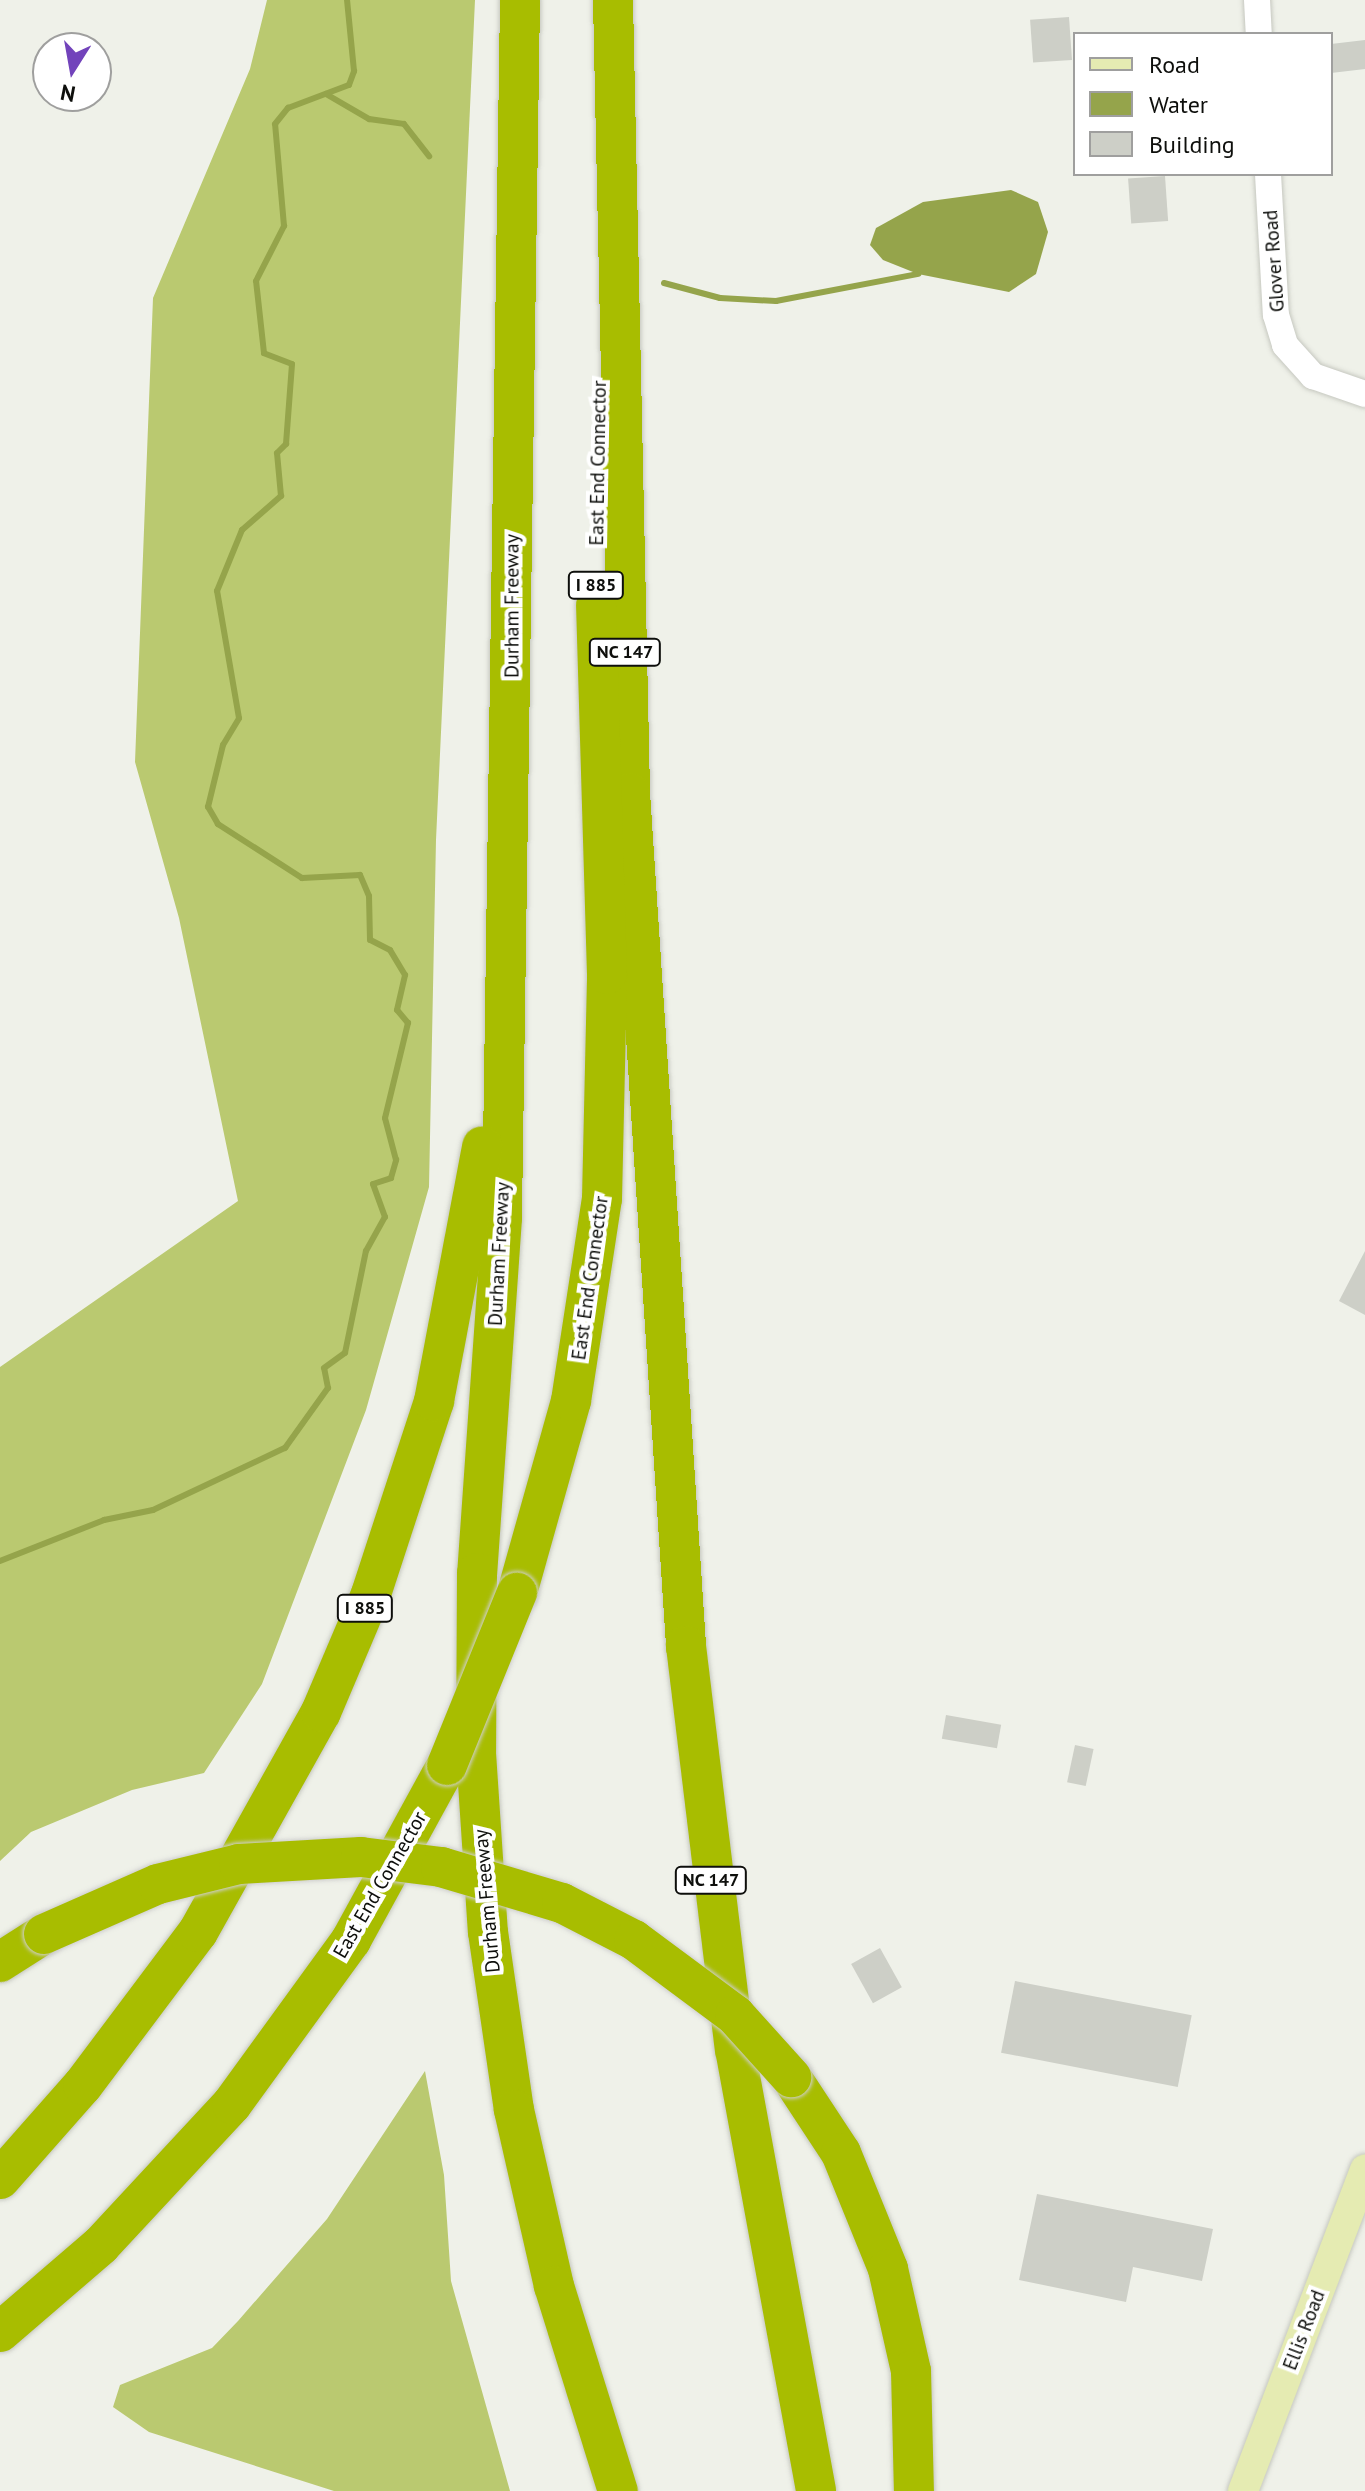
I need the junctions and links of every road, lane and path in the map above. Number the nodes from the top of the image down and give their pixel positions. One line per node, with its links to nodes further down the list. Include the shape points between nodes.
1 (520, 0): 8 (highway, Durham Freeway / I 885)
2 (613, 0): 5 (highway, I 885)
3 (1257, 0): 4 (street)
4 (1259, 32)
5 (611, 41): 12 (highway, East End Connector / I 885, bridge, via 596,523 608,1021 602,1199 571,1401 517,1593 447,1765 351,1940 232,2104 101,2245); 14 (highway, NC 147, via 630,793 686,1646 735,2049)
6 (1268, 176): 7 (street, Glover Road, via 1276,315 1285,345 1313,376)
7 (1365, 394)
8 (507, 944): 11 (highway, I 885, via 452,1322 371,1594 321,1712 231,1880 125,2032); 13 (highway, Durham Freeway, via 501,1245 477,1573 481,1843 500,2022 532,2199)
9 (0, 1962): 15 (highway, bridge, via 121,1897 239,1864 348,1857 441,1867 550,1898 634,1940 735,2015 791,2077 841,2153 888,2269 911,2371)
10 (1365, 2169): 16 (main road, Ellis Road)
11 (0, 2179)
12 (0, 2332)
13 (618, 2491)
14 (816, 2491)
15 (914, 2491)
16 (1243, 2491)

